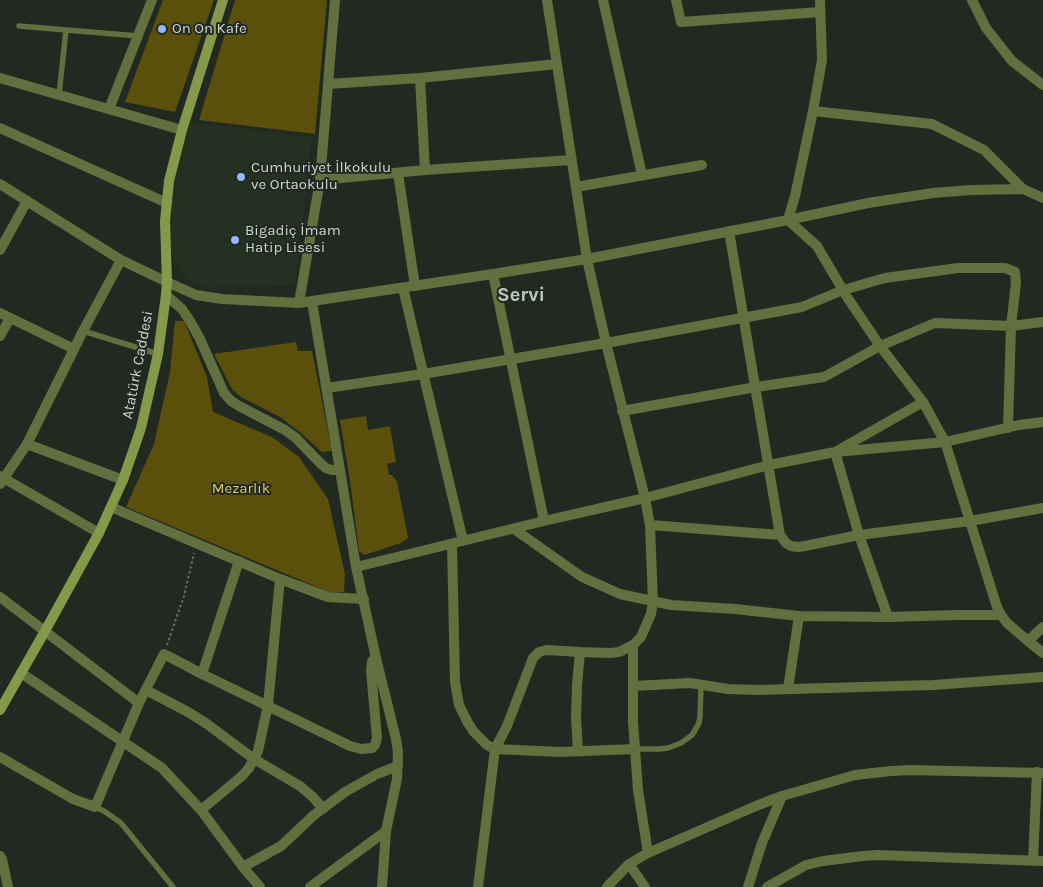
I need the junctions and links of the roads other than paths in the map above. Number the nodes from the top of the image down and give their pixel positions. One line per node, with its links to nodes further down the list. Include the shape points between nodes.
1 (152, 0): 12 (street)
2 (223, 0): 22 (main road, Atatürk Caddesi)
3 (335, 0): 16 (street)
4 (547, 0): 13 (street)
5 (603, 0): 27 (street)
6 (676, 0): 9 (street, via 681,22)
7 (820, 0): 9 (street)
8 (972, 0): 17 (street, via 986,28 1012,61)
9 (820, 12): 20 (street, via 822,60)
10 (18, 26): 11 (lane)
11 (66, 30): 12 (lane); 18 (lane)
12 (138, 36): 19 (street)
13 (557, 64): 15 (street); 23 (street)
14 (0, 78): 18 (street)
15 (420, 78): 16 (street); 25 (street)
16 (328, 84): 28 (street)
17 (1043, 85)
18 (59, 95): 19 (street)
19 (109, 109): 22 (street)
20 (813, 111): 31 (street, via 932,124 984,150); 35 (street)
21 (0, 128): 34 (street)
22 (182, 130): 34 (main road, Atatürk Caddesi)
23 (572, 160): 25 (street); 30 (street)
24 (702, 164): 27 (street)
25 (425, 170): 26 (street)
26 (398, 173): 28 (street); 42 (street)
27 (642, 175): 30 (street)
28 (320, 180): 47 (street)
29 (0, 184): 33 (street)
30 (576, 187): 38 (street)
31 (1023, 189): 32 (street); 35 (street, via 933,193 868,202)
32 (1043, 198)
33 (27, 201): 37 (street); 39 (street)
34 (167, 203): 41 (main road, Atatürk Caddesi)
35 (788, 220): 36 (street); 44 (street, via 817,246)
36 (730, 231): 38 (street); 50 (street)
37 (0, 250)
38 (587, 259): 40 (street); 55 (street)
39 (121, 260): 41 (street); 53 (street)
40 (493, 274): 42 (street); 59 (street)
41 (167, 282): 45 (main road, Atatürk Caddesi); 47 (street, via 196,295)
42 (416, 286): 43 (street)
43 (403, 288): 46 (street); 60 (street)
44 (843, 290): 50 (street, via 802,307); 52 (street, via 885,278 958,268 1005,268 1015,272); 56 (street)
45 (166, 295): 58 (main road, Atatürk Caddesi); 71 (street, via 190,321 224,393 231,401 285,430 326,468)
46 (312, 302): 47 (street); 62 (street)
47 (299, 303)
48 (0, 313): 49 (street)
49 (10, 318): 54 (street); 57 (street)
50 (744, 318): 55 (street); 61 (street)
51 (1043, 322): 52 (street)
52 (1011, 326): 56 (street, via 935,323); 66 (street)
53 (83, 331): 57 (street); 58 (lane)
54 (0, 336)
55 (606, 343): 59 (street); 64 (street)
56 (880, 346): 61 (street, via 824,377); 63 (street)
57 (74, 349): 68 (street)
58 (158, 354): 73 (main road, Atatürk Caddesi, via 141,428)
59 (510, 358): 60 (street); 77 (street)
60 (423, 374): 62 (street); 84 (street)
61 (756, 387): 64 (street); 70 (street)
62 (326, 388): 71 (street)
63 (923, 402): 67 (street); 69 (street)
64 (622, 411): 74 (street)
65 (1043, 422): 66 (street)
66 (1008, 428): 67 (street)
67 (945, 442): 69 (street); 78 (street)
68 (26, 444): 72 (street); 73 (street)
69 (835, 452): 70 (street); 83 (street)
70 (769, 465): 74 (street); 82 (street)
71 (340, 470): 87 (street)
72 (1, 479): 81 (street)
73 (123, 480): 75 (main road, Atatürk Caddesi)
74 (645, 498): 77 (street); 79 (street)
75 (111, 508): 81 (main road, Atatürk Caddesi); 86 (street)
76 (1043, 508): 78 (street)
77 (544, 521): 80 (street)
78 (970, 521): 83 (street); 92 (street)
79 (650, 525): 82 (street); 91 (street)
80 (514, 528): 84 (street); 91 (street, via 582,577 620,594)
81 (99, 533): 96 (main road, Atatürk Caddesi)
82 (780, 535): 83 (street, via 786,543 798,547)
83 (859, 535): 94 (street)
84 (463, 541): 85 (street)
85 (452, 544): 87 (street); 113 (street, via 455,682 459,704 474,732 486,745)
86 (239, 561): 88 (street); 103 (street)
87 (356, 567): 90 (street)
88 (280, 579): 90 (street, via 328,597); 110 (street)
89 (0, 597): 96 (street)
90 (364, 599): 101 (street)
91 (653, 602): 93 (street); 98 (street, via 641,637)
92 (1001, 615): 94 (street); 97 (street)
93 (799, 616): 94 (street); 107 (street)
94 (888, 617)
95 (1043, 627): 97 (street)
96 (45, 631): 102 (main road, Atatürk Caddesi); 109 (street)
97 (1028, 641): 100 (street)
98 (633, 645): 99 (street, via 619,652); 106 (street)
99 (580, 652): 113 (street, via 542,650 536,654); 115 (street, via 576,710)
100 (1043, 653)
101 (376, 658): 110 (street, via 372,661 371,671 378,738 372,748 350,746); 118 (street, via 396,739)
102 (21, 673): 111 (main road, Atatürk Caddesi); 112 (street)
103 (202, 674): 108 (street, via 164,654); 110 (street)
104 (1043, 676): 107 (street, via 933,685)
105 (701, 684): 106 (street); 107 (street, via 742,690); 114 (lane, via 699,723 692,735 668,748)
106 (633, 686): 114 (street)
107 (788, 689)
108 (146, 690): 109 (street); 117 (street, via 208,724)
109 (139, 703): 112 (street)
110 (268, 706): 117 (street)
111 (0, 710)
112 (124, 741): 121 (street); 123 (street, via 162,768)
113 (495, 749): 115 (street); 135 (street)
114 (635, 749): 115 (street); 125 (street)
115 (578, 751)
116 (0, 757): 121 (street, via 73,799)
117 (254, 759): 122 (street, via 300,786); 123 (street, via 242,776)
118 (398, 766): 122 (street, via 345,792); 124 (street)
119 (1040, 772): 120 (street, via 891,771 854,775); 127 (street)
120 (782, 796): 125 (street); 138 (street)
121 (95, 807): 131 (lane, via 121,823)
122 (323, 809): 129 (street, via 281,846)
123 (201, 810): 129 (street)
124 (386, 831): 133 (street); 134 (street)
125 (648, 853): 128 (street)
126 (0, 856): 130 (street)
127 (1038, 861): 139 (street, via 863,856 806,865)
128 (629, 864): 136 (street); 137 (street)
129 (243, 867): 132 (street)
130 (8, 887)
131 (173, 887)
132 (260, 887)
133 (310, 887)
134 (382, 887)
135 (478, 887)
136 (607, 887)
137 (645, 887)
138 (748, 887)
139 (767, 887)

